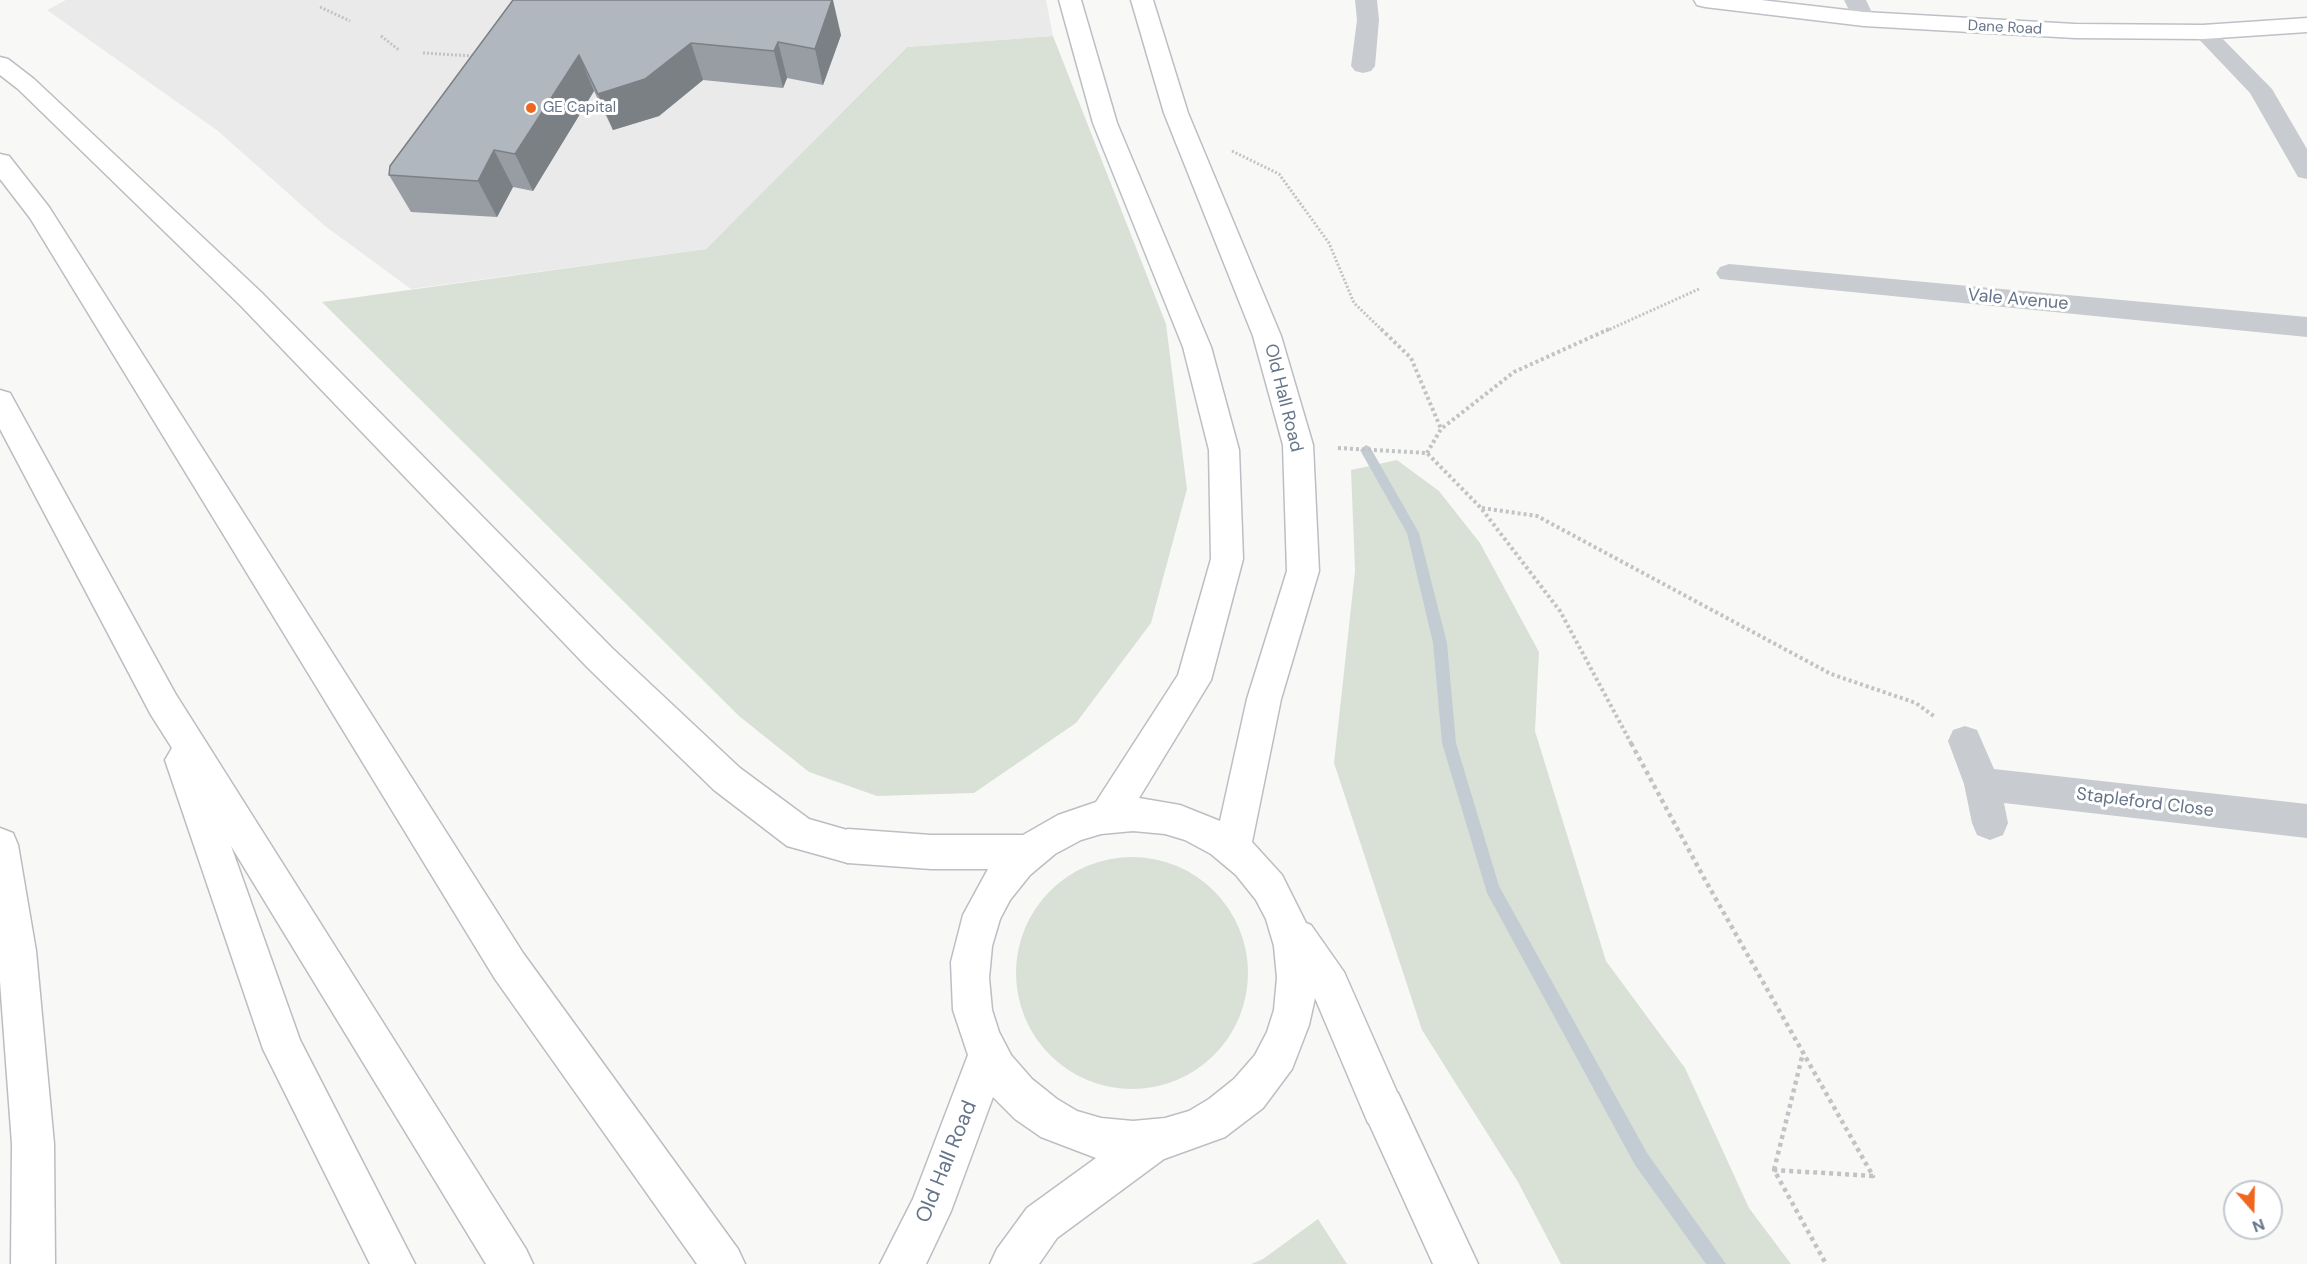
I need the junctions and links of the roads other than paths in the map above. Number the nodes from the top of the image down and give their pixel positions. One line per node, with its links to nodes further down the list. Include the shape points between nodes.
1 (1070, 0): 18 (main road, via 1105,123 1197,347 1224,450 1227,559 1194,680)
2 (1142, 0): 22 (main road, Old Hall Road, via 1176,113 1267,336 1298,446 1303,571 1264,699)
3 (1366, 0): 9 (street)
4 (1704, 0): 5 (main road, Dane Road)
5 (1860, 9): 7 (main road, Dane Road, via 2076,32)
6 (2307, 25): 7 (main road, Dane Road)
7 (2203, 32): 11 (street, via 2260,89)
8 (0, 64): 23 (main road, via 26,84 251,299 600,658 727,779 800,834 848,846 931,852)
9 (1363, 66)
10 (0, 162): 30 (main road, via 46,223 509,966)
11 (2307, 171)
12 (1729, 273): 13 (street, Vale Avenue)
13 (2307, 327)
14 (0, 401): 15 (main road)
15 (163, 704): 28 (main road, via 283,1049); 29 (main road)
16 (1965, 741): 17 (street)
17 (1982, 784): 19 (street, Stapleford Close); 20 (street)
18 (1107, 817): 22 (main road, via 1151,815 1194,825); 23 (main road, via 1065,829)
19 (2307, 821)
20 (1990, 822)
21 (0, 845): 27 (main road, via 17,951 32,1133)
22 (1233, 846): 24 (main road, via 1270,884)
23 (1028, 852): 25 (main road, via 992,893 970,945 969,1002)
24 (1294, 934): 26 (main road, via 1299,987 1286,1040 1255,1088 1209,1123); 33 (main road, via 1330,987)
25 (987, 1058): 26 (main road, via 1016,1096 1056,1124 1103,1139); 31 (main road, Old Hall Road, via 930,1211)
26 (1154, 1141): 32 (main road, via 1042,1223)
27 (33, 1264)
28 (393, 1264)
29 (511, 1264)
30 (723, 1264)
31 (902, 1264)
32 (1012, 1264)
33 (1456, 1264)

